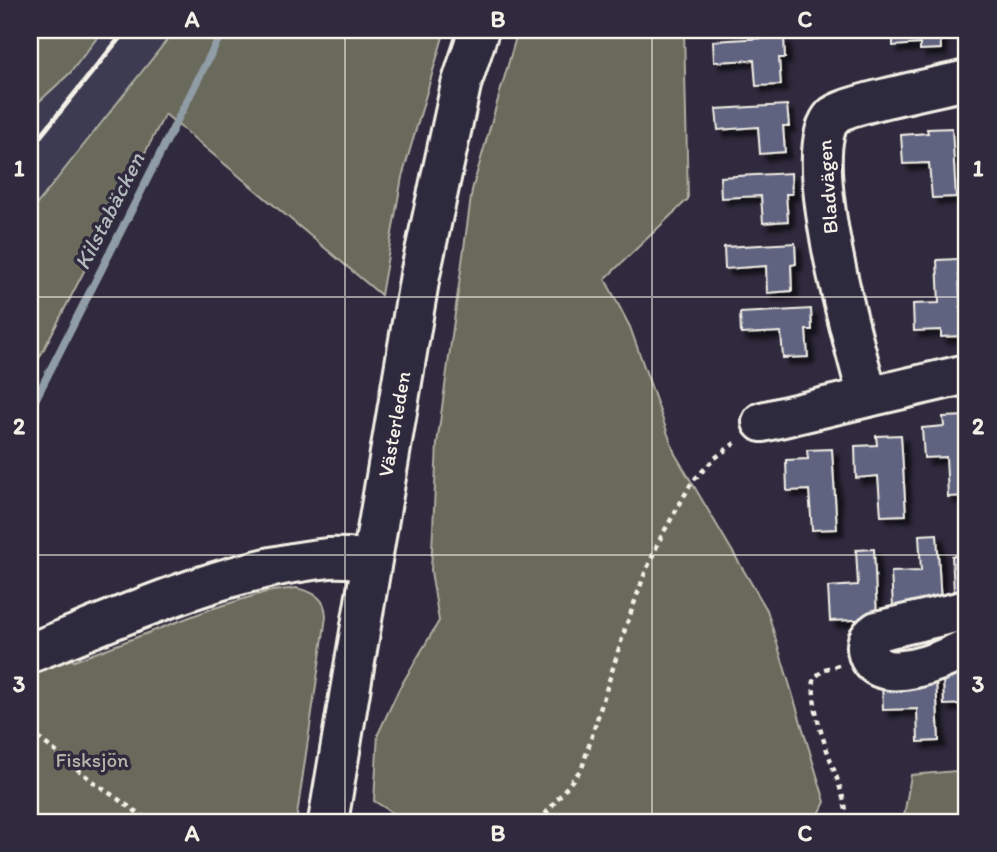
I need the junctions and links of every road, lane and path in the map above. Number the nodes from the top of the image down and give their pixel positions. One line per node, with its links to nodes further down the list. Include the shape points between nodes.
1 (479, 30): 6 (street, Västerleden, via 439,178)
2 (967, 80): 4 (street, Bladvägen, via 853,107 834,114 823,131 828,231)
3 (967, 374): 4 (street)
4 (868, 397): 5 (street)
5 (762, 422): 14 (path, via 715,458 680,503 645,573 582,768)
6 (371, 560): 9 (street, via 332,558 278,565 163,601); 13 (street, Västerleden)
7 (967, 610): 10 (street, via 877,631 866,646)
8 (967, 648): 10 (street, via 906,670 888,671)
9 (30, 653)
10 (869, 657): 15 (path, via 825,669 814,678 813,695 824,742 845,799)
11 (30, 731): 12 (path)
12 (151, 822)
13 (328, 822)
14 (539, 822)
15 (848, 822)

